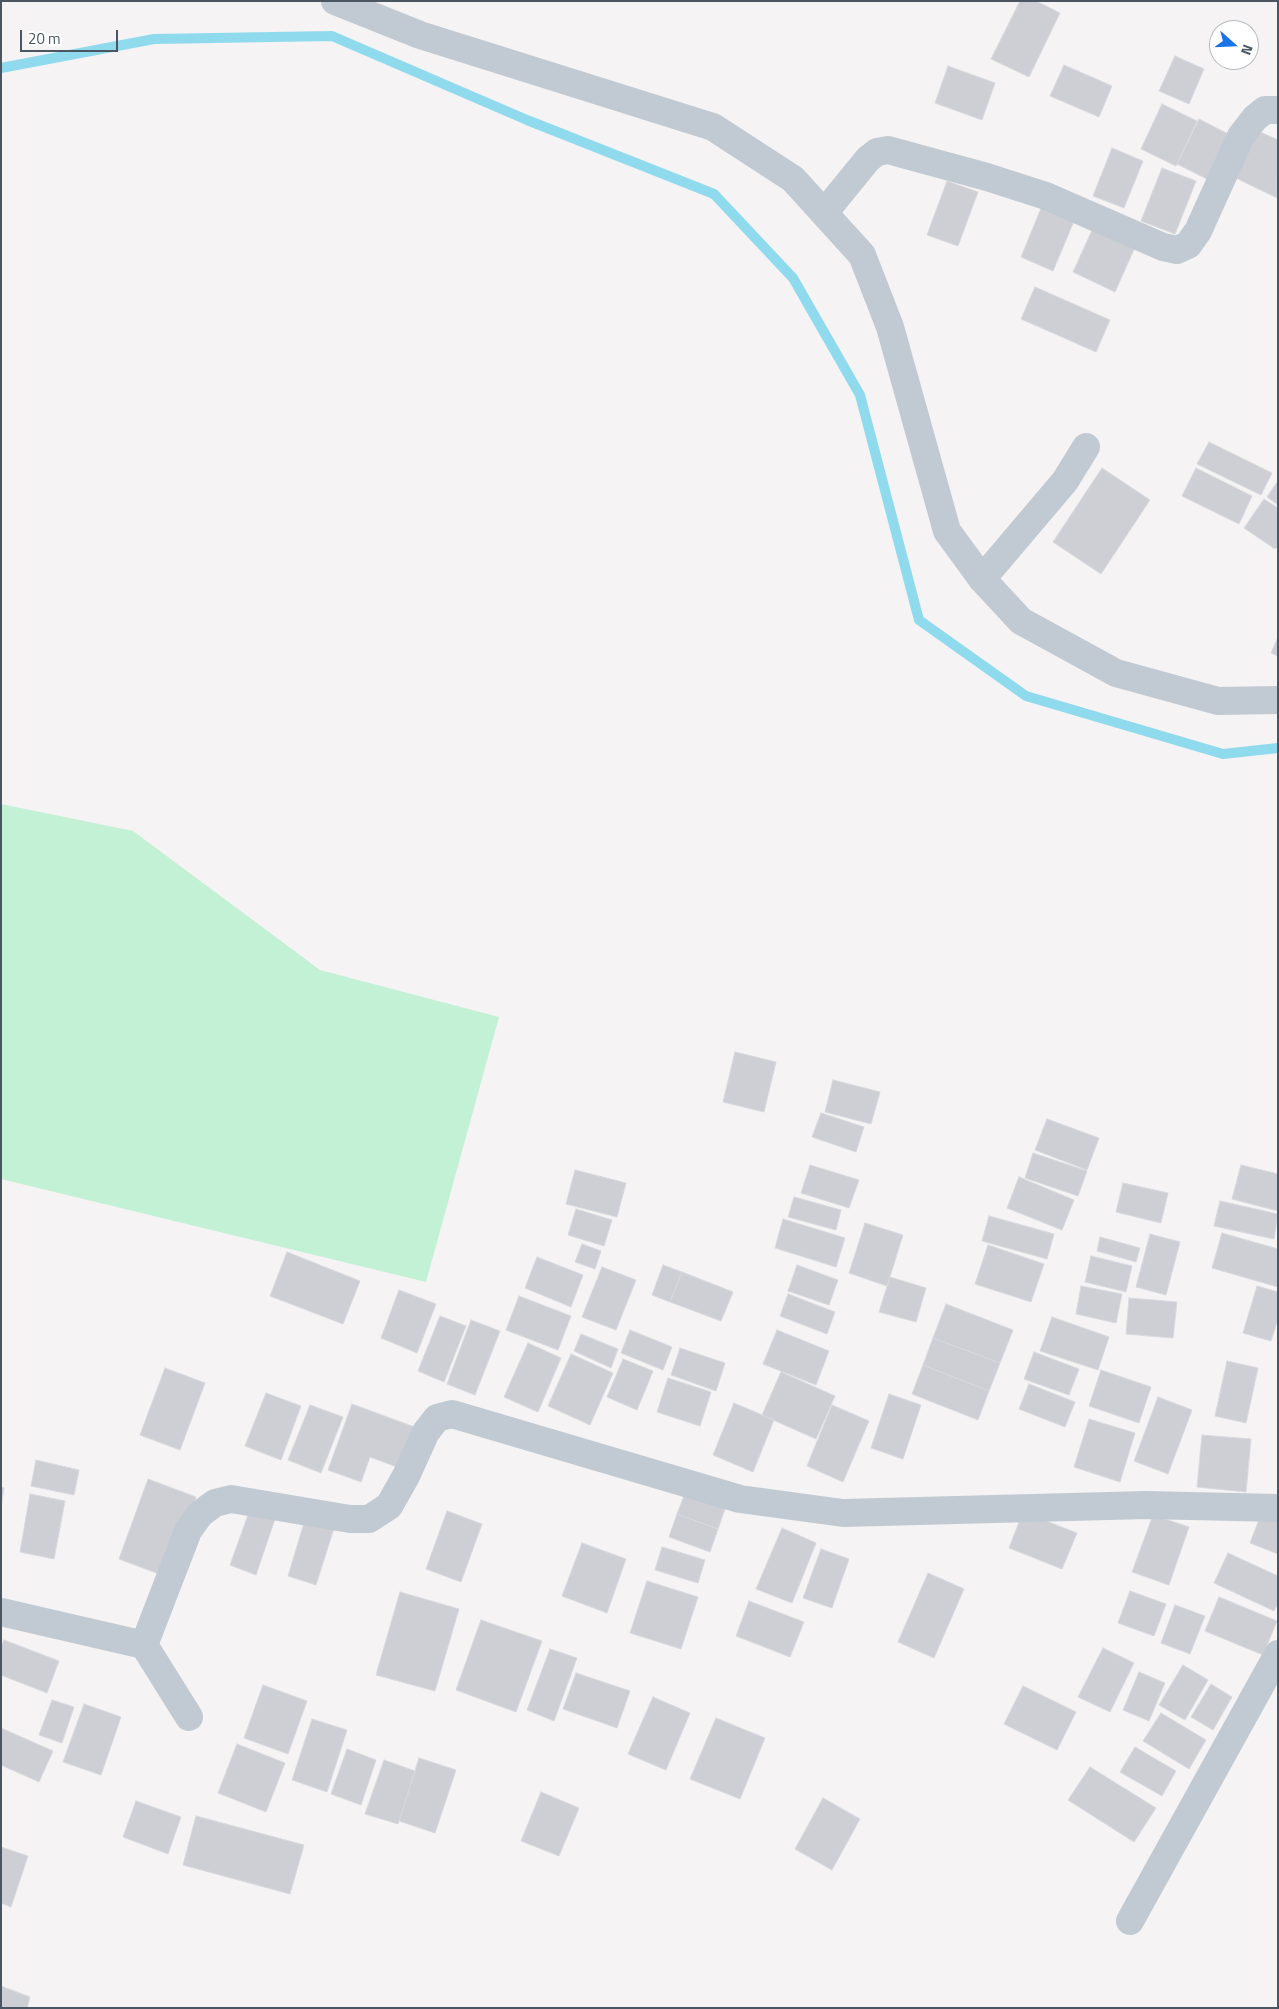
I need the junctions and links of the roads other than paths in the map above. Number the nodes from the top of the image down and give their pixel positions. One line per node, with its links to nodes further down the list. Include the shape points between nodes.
1 (335, 1): 3 (street, via 420,35 713,127 793,179)
2 (1278, 110): 3 (street, via 1264,110 1241,136 1198,231 1188,245 1177,250 1163,247 1046,196 888,150 877,152 868,159)
3 (824, 213): 5 (street, via 862,255 890,327 947,531)
4 (1086, 447): 5 (street, via 1064,481)
5 (982, 579): 6 (street, via 1021,621 1116,673 1218,701)
6 (1278, 700)
7 (1278, 1508): 9 (street, via 1146,1506 842,1513 740,1499 452,1414 437,1418 426,1432 389,1506 369,1519 350,1519 231,1499 215,1503 200,1514 188,1531)
8 (1, 1612): 9 (street)
9 (144, 1645): 11 (street)
10 (1278, 1654): 12 (street)
11 (189, 1718)
12 (1130, 1922)

